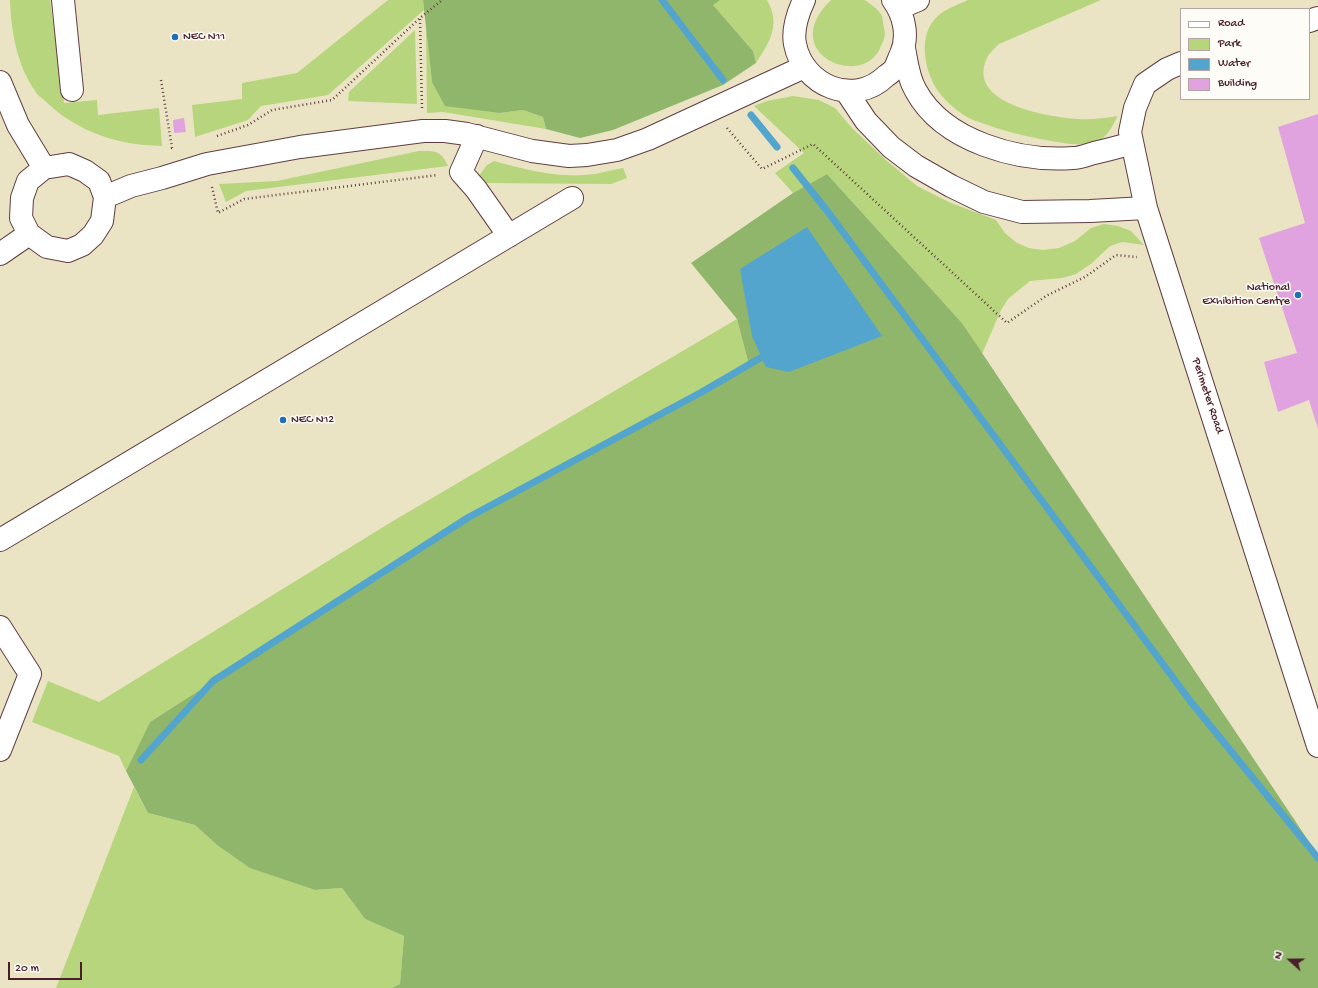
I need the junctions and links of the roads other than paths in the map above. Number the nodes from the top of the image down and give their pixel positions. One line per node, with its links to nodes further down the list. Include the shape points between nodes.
1 (63, 0): 8 (street)
2 (804, 0): 6 (street, via 795,26 795,44)
3 (903, 3): 4 (street)
4 (904, 48): 9 (street, via 895,68 880,82 866,88); 11 (street, via 909,76 916,92 927,106 939,119 955,130 993,148 1041,158 1075,158)
5 (1180, 63): 11 (street, Perimeter Road, via 1145,84 1131,126)
6 (804, 67): 9 (street, via 810,75 826,86); 10 (street, via 648,139 617,150 569,156 532,151)
7 (0, 82): 12 (street, via 18,125)
8 (72, 90)
9 (846, 91): 15 (street, via 866,121 892,147 916,166 984,202 1022,212)
10 (477, 136): 13 (street, via 422,130 300,147 207,164 131,186); 17 (street, via 461,172)
11 (1132, 144): 15 (street, Perimeter Road)
12 (44, 168): 13 (street, via 69,164 85,171 99,181); 16 (street, via 28,181 22,198 21,218)
13 (105, 197): 16 (street, via 102,221 93,235 82,245 68,251 47,247)
14 (572, 198): 17 (street)
15 (1146, 208): 21 (street, Perimeter Road)
16 (29, 234): 18 (street)
17 (509, 236): 19 (street)
18 (0, 254)
19 (0, 540)
20 (0, 627): 22 (street, via 30,674)
21 (1318, 746)
22 (0, 750)

